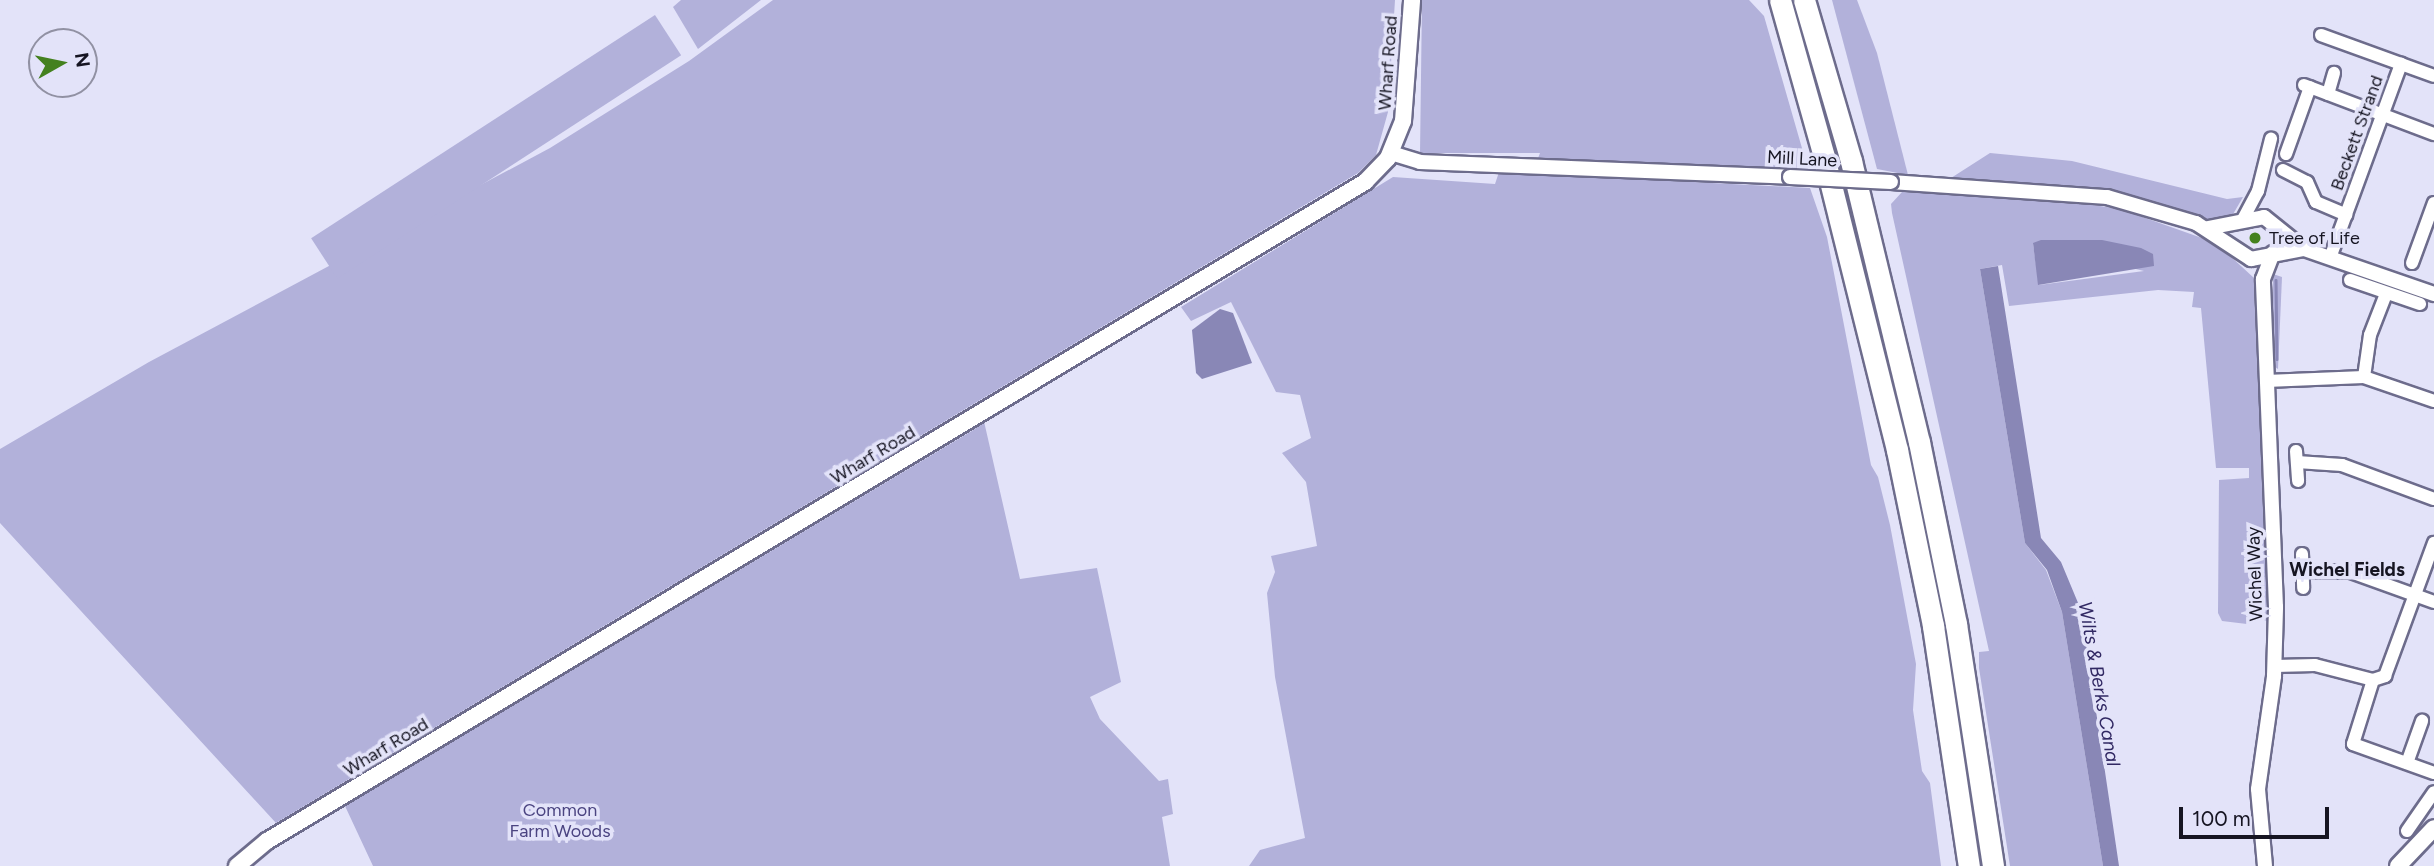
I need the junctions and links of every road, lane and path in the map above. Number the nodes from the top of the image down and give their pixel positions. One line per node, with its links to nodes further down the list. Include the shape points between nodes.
1 (1412, 0): 12 (main road, Wharf Road, via 1407,103)
2 (1780, 0): 52 (highway, via 1831,182 1897,450 1933,626)
3 (1804, 0): 53 (highway, via 1851,161 1919,442 1956,624)
4 (2321, 34): 5 (street, Beckett Strand)
5 (2401, 64): 7 (street, Beckett Strand); 9 (street, Beckett Strand)
6 (2334, 74): 8 (street)
7 (2434, 76)
8 (2328, 94): 9 (street); 13 (street, via 2307,86)
9 (2383, 115): 10 (street); 17 (street, Beckett Strand)
10 (2434, 134)
11 (2271, 139): 15 (street)
12 (1391, 153): 20 (street, Mill Lane, bridge, via 1420,162 2098,195 2142,204); 51 (main road, Wharf Road, via 1371,177 1345,195 273,836)
13 (2286, 154)
14 (2283, 170): 17 (street, Beckett Strand, via 2308,182 2316,202)
15 (2258, 191): 18 (street); 19 (street)
16 (2434, 203): 26 (street)
17 (2346, 215): 25 (street, Beckett Strand)
18 (2240, 223): 19 (street, Mill Lane, via 2255,216); 20 (street, Mill Lane); 21 (street)
19 (2272, 224): 22 (street); 23 (street)
20 (2207, 228): 21 (street, Mill Lane)
21 (2236, 247): 24 (street, Mill Lane)
22 (2304, 249): 23 (street); 25 (street)
23 (2273, 252): 24 (street, via 2259,260); 27 (street, Wichel Way)
24 (2248, 258): 27 (street)
25 (2330, 258): 30 (street)
26 (2412, 263)
27 (2263, 279): 33 (street, Wichel Way)
28 (2350, 280): 29 (street)
29 (2386, 294): 31 (street); 32 (street, via 2370,335)
30 (2434, 294)
31 (2420, 304)
32 (2364, 377): 33 (street); 34 (street)
33 (2266, 381): 43 (street, Wichel Way)
34 (2434, 401)
35 (2298, 481): 36 (street, via 2297,456 2343,465)
36 (2434, 499)
37 (2434, 543): 41 (street)
38 (2302, 554): 39 (street)
39 (2303, 571): 40 (street); 41 (street, via 2351,572)
40 (2304, 588)
41 (2415, 596): 42 (street); 44 (street, via 2388,672)
42 (2434, 602)
43 (2275, 666): 44 (street, via 2315,664); 54 (street, Wichel Way, via 2258,789)
44 (2372, 680): 46 (street, via 2353,744)
45 (2422, 721): 46 (street)
46 (2407, 763): 47 (street)
47 (2434, 773)
48 (2434, 792): 50 (street)
49 (2434, 828): 55 (main road)
50 (2407, 831)
51 (237, 866)
52 (1969, 866)
53 (1993, 866)
54 (2265, 866)
55 (2398, 866)

